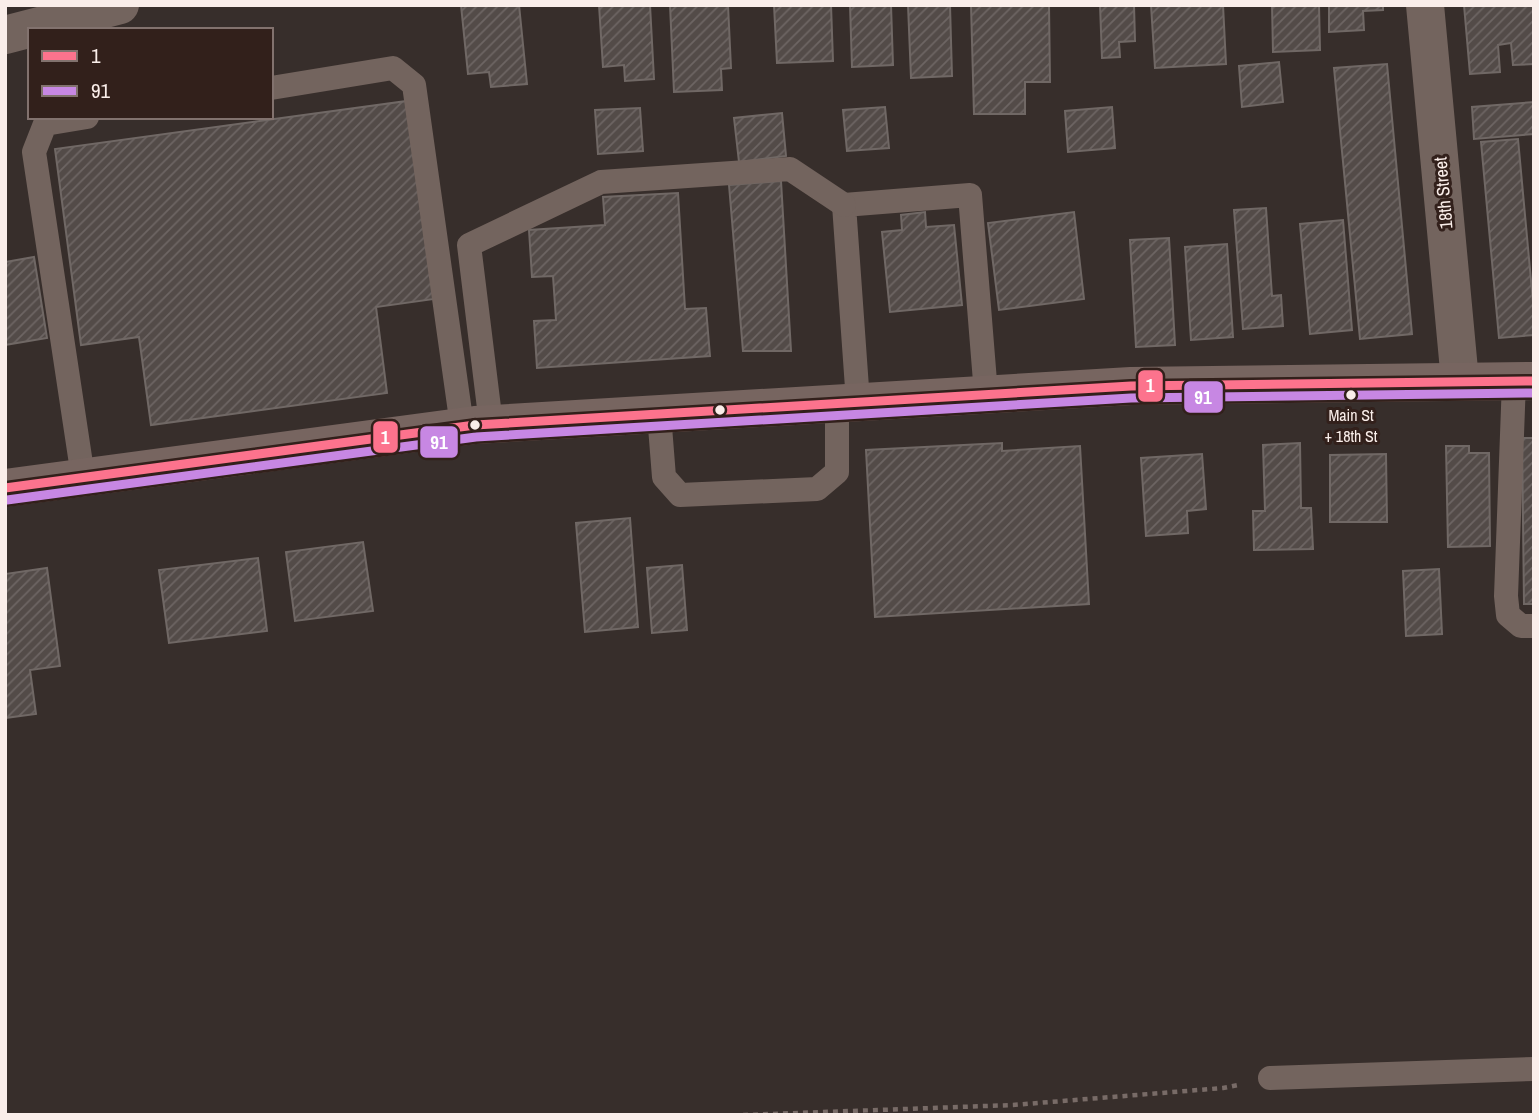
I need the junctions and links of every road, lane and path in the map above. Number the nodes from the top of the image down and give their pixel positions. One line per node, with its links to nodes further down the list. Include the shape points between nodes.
1 (120, 5): 3 (street)
2 (1425, 5): 9 (street, 18th Street)
3 (35, 28)
4 (28, 30): 5 (street)
5 (5, 36)
6 (273, 88): 14 (lane, via 393,68 414,85)
7 (75, 119): 15 (lane, via 45,124 34,152)
8 (844, 205): 11 (lane, via 970,195); 12 (lane); 14 (lane, via 790,169 601,182 469,245)
9 (1460, 381): 10 (main road); 11 (main road, via 1131,386)
10 (1524, 381): 17 (lane, via 1506,596 1508,615 1521,626)
11 (986, 394): 12 (main road)
12 (848, 403): 13 (main road); 13 (lane, via 837,472 817,489 680,495 664,477)
13 (659, 414): 14 (main road)
14 (476, 425): 15 (main road)
15 (83, 477): 16 (main road)
16 (5, 488)
17 (1534, 626)
18 (1534, 1069): 19 (lane)
19 (1270, 1078): 20 (path, via 1223,1088 1013,1105)
20 (743, 1115)

